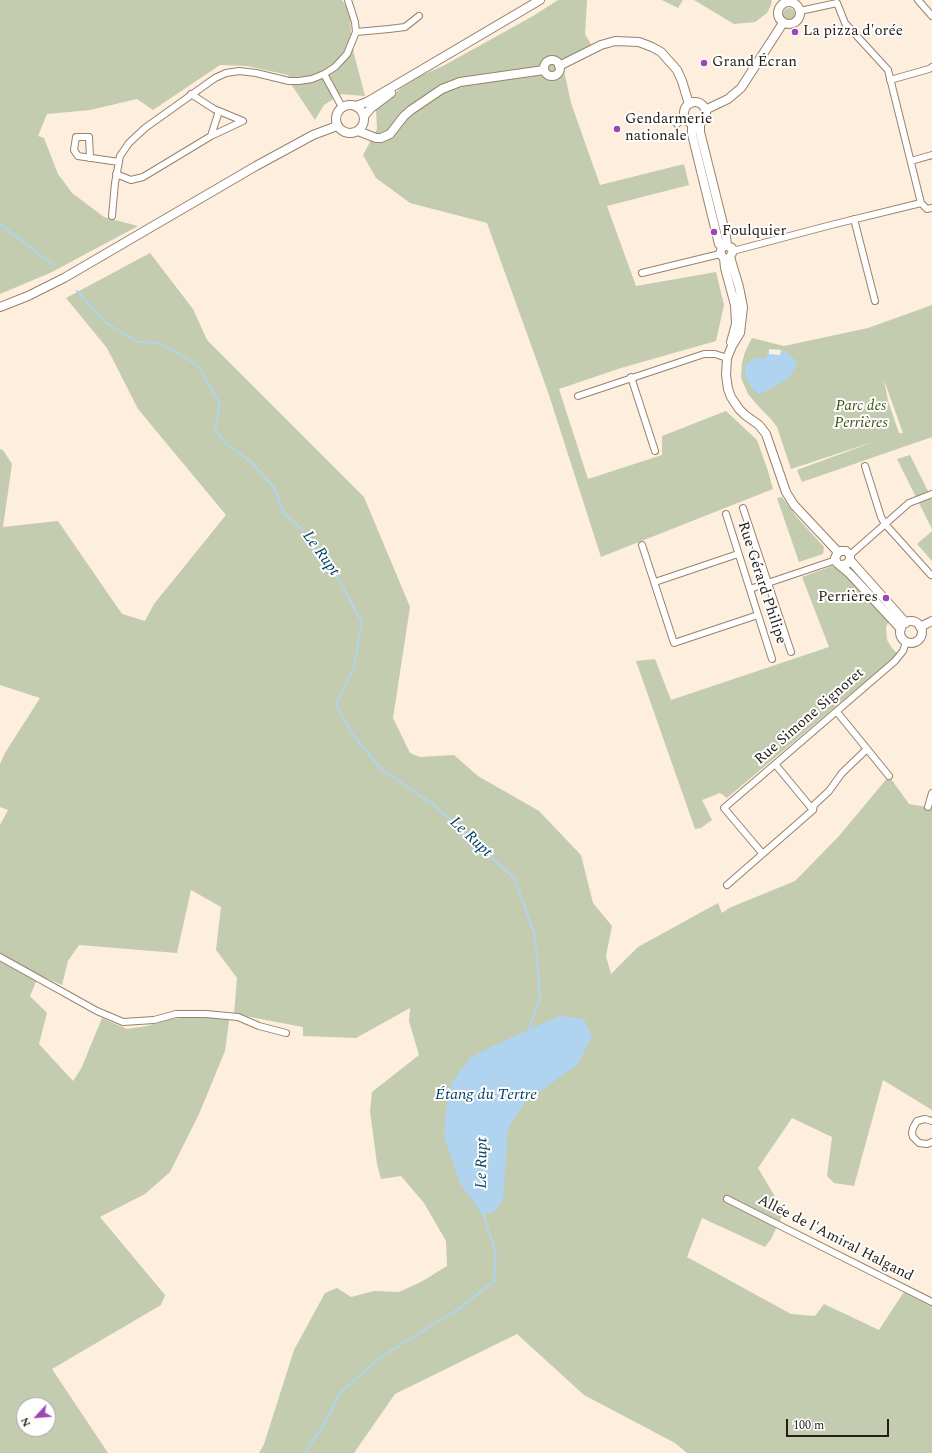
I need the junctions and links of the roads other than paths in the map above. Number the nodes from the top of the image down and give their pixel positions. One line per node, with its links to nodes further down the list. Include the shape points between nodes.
1 (540, 0): 11 (street)
2 (918, 0): 7 (street)
3 (350, 1): 9 (street)
4 (786, 1): 5 (street, via 797,5); 8 (street, via 778,10 778,17)
5 (800, 11): 8 (street, via 797,22 790,25); 13 (street, via 837,3 845,23 888,70)
6 (420, 16): 9 (street, via 405,26 389,30)
7 (932, 16)
8 (783, 23): 18 (street, via 741,88 728,100)
9 (356, 32): 12 (street, via 347,54)
10 (932, 67): 13 (street)
11 (414, 73): 16 (street); 21 (street)
12 (324, 74): 14 (street, via 312,79 289,81 239,71 215,78); 17 (street)
13 (890, 80): 31 (street)
14 (191, 94): 19 (street); 32 (street, via 129,143)
15 (689, 104): 18 (street, via 698,103); 22 (street, via 684,112); 27 (street, via 682,81 661,52 639,42 615,41 601,45 559,66 551,61 546,63 544,70 460,82 442,89 411,110 390,134 382,138)
16 (356, 106): 17 (street); 21 (street)
17 (342, 107): 26 (street, via 337,114)
18 (705, 110): 24 (street, via 704,119)
19 (219, 111): 23 (street); 28 (street)
20 (246, 114): 23 (street)
21 (364, 116): 27 (street, via 364,125)
22 (685, 117): 24 (street, via 687,121); 25 (street)
23 (243, 121): 28 (street)
24 (696, 123): 38 (street, via 692,134 719,244)
25 (677, 124)
26 (337, 126): 27 (street, via 349,134); 41 (street, via 256,166 64,278)
27 (358, 131)
28 (211, 136): 33 (street, via 143,177 131,180)
29 (932, 155): 31 (street)
30 (90, 158): 32 (street)
31 (911, 161): 34 (street)
32 (119, 162): 33 (street)
33 (116, 174): 36 (street)
34 (921, 203): 35 (street, via 927,209); 37 (street)
35 (932, 208)
36 (112, 216)
37 (854, 219): 38 (street); 40 (street)
38 (726, 252): 39 (street); 42 (street, via 739,287 743,307 740,333)
39 (642, 273)
40 (875, 301)
41 (0, 307)
42 (727, 358): 43 (street, via 704,354); 54 (street, via 727,382 731,397 745,415 766,434 786,492)
43 (631, 377): 44 (street); 45 (street)
44 (578, 396)
45 (655, 451)
46 (865, 466): 50 (street)
47 (932, 494): 50 (street, via 909,503)
48 (743, 508): 57 (street)
49 (726, 514): 52 (street, Rue Gérard Philipe)
50 (885, 524): 53 (street); 55 (street)
51 (642, 545): 56 (street)
52 (738, 554): 56 (street); 58 (street, Rue Gérard Philipe)
53 (850, 557): 54 (street, via 847,564); 54 (street, via 846,551); 61 (street)
54 (838, 559): 57 (street); 61 (street)
55 (931, 575)
56 (655, 582): 59 (street, via 674,643)
57 (768, 583): 58 (street); 64 (street)
58 (750, 589): 59 (street, Rue Gérard Philipe)
59 (758, 615): 65 (street, Rue Gérard Philipe)
60 (932, 621): 62 (street)
61 (903, 626): 62 (street, via 914,622); 63 (street, via 901,636)
62 (920, 627): 63 (street, via 921,635 917,641)
63 (906, 642): 66 (street, Rue Simone Signoret, via 895,661)
64 (791, 652)
65 (772, 659)
66 (837, 712): 67 (street); 68 (street, Rue Simone Signoret)
67 (867, 749): 69 (street); 72 (street, via 852,762 814,805)
68 (774, 764): 72 (street); 73 (street, Rue Simone Signoret, via 724,808)
69 (889, 776)
70 (932, 793): 71 (street)
71 (928, 807)
72 (813, 810): 73 (street)
73 (762, 853): 74 (street)
74 (728, 885)
75 (0, 958): 76 (street, via 97,1011 123,1022 154,1020 176,1014 206,1014 238,1017)
76 (286, 1033)
77 (932, 1121): 78 (street, via 917,1121 912,1133 919,1143)
78 (932, 1142)
79 (727, 1199): 80 (street, Allée de l'Amiral Halgand)
80 (932, 1302)

